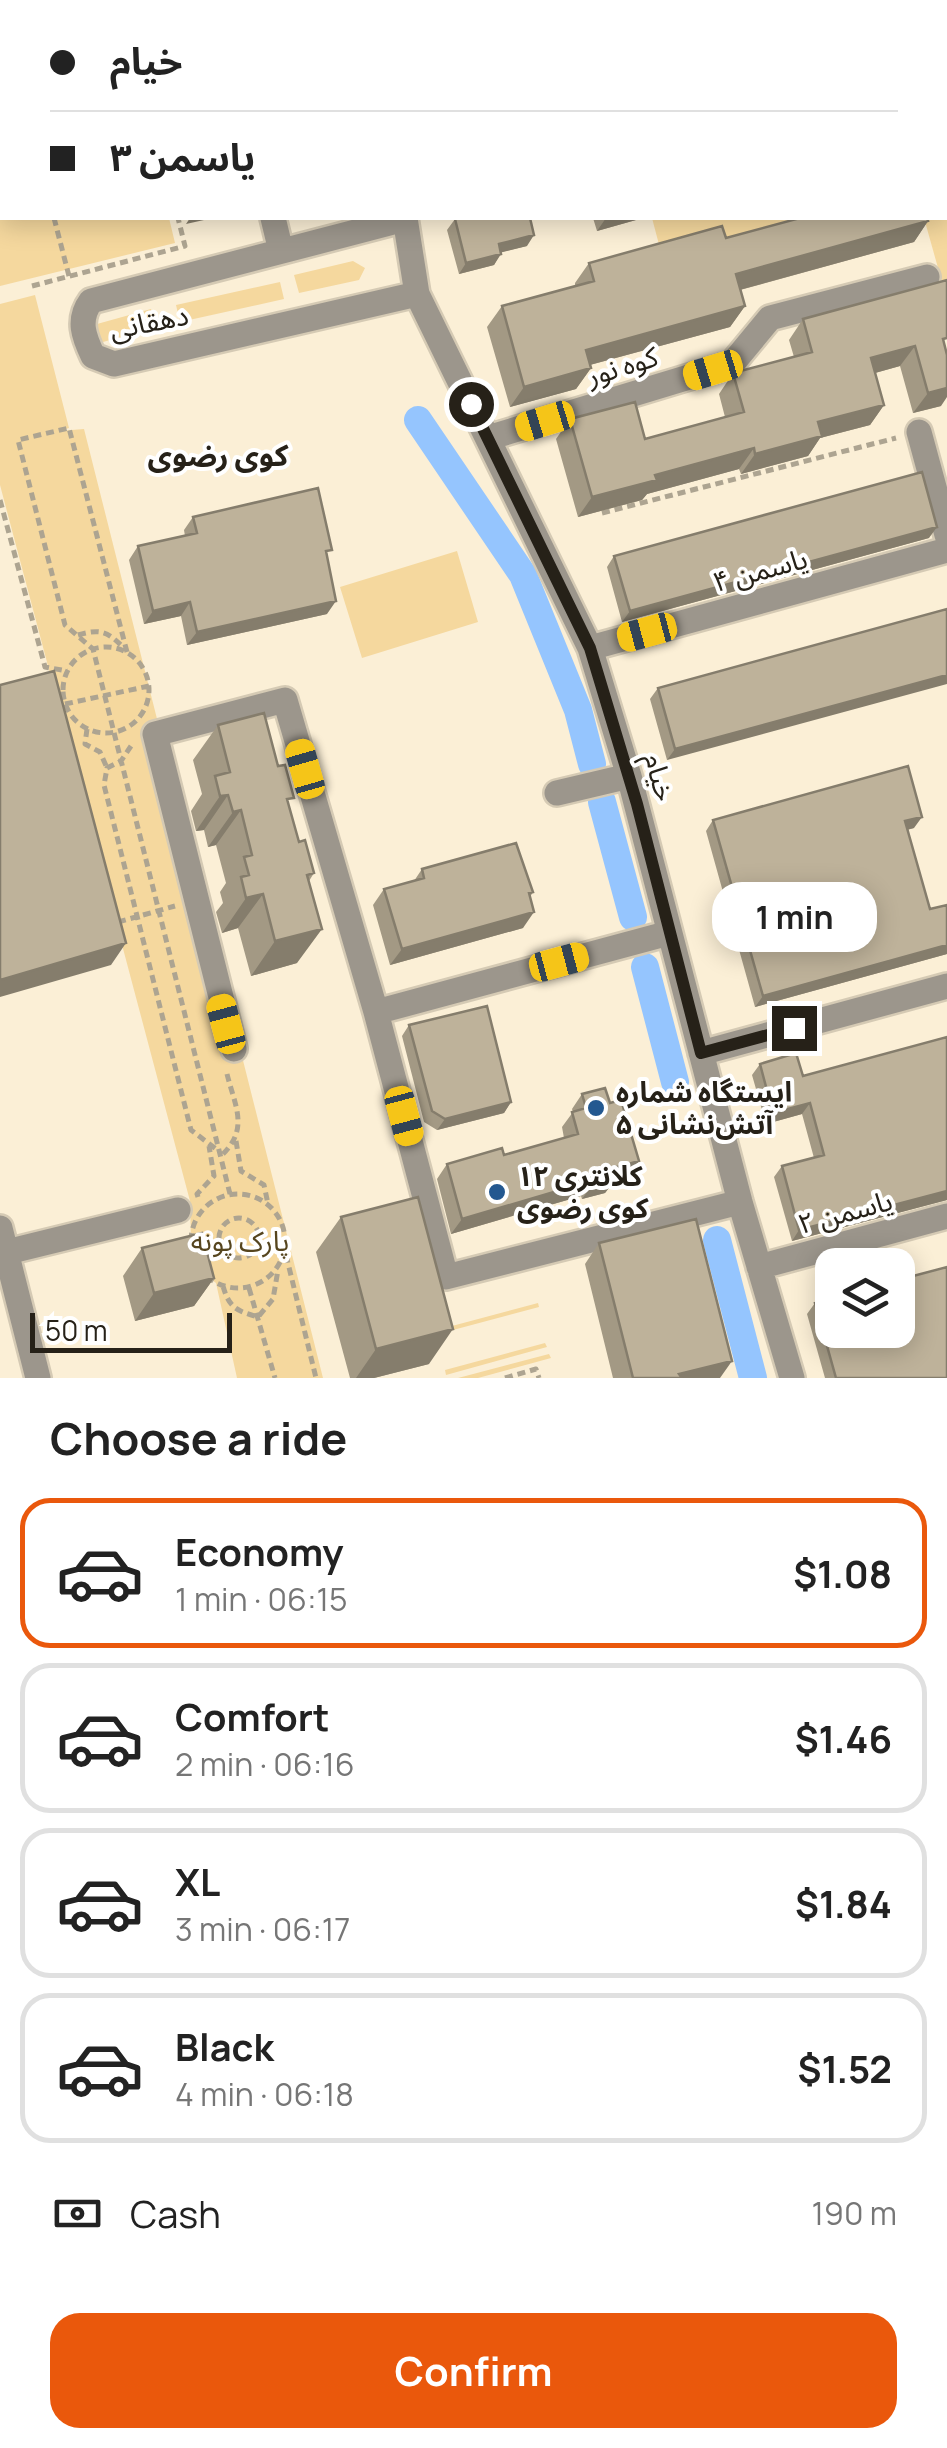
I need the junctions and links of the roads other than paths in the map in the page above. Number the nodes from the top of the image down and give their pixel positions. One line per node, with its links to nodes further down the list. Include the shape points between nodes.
1 (273, 220): 4 (street)
2 (397, 220): 4 (street, دهقانی)
3 (405, 220): 6 (street, خیام)
4 (281, 251): 6 (street, دهقانی, via 90,301 82,319 84,338 93,356 114,364)
5 (928, 277): 8 (street, کوه نور, via 770,318 732,364)
6 (417, 294): 8 (street, خیام)
7 (918, 432): 9 (street)
8 (488, 438): 11 (street, خیام)
9 (947, 535)
10 (947, 550): 11 (street, یاسمن ۴)
11 (590, 648): 12 (street, خیام)
12 (629, 776): 13 (street); 14 (street, خیام)
13 (557, 793)
14 (670, 933): 16 (street); 18 (street, خیام)
15 (947, 986): 18 (street)
16 (376, 1012): 17 (street, via 285,700 154,734); 19 (street, via 446,1277)
17 (234, 1049)
18 (701, 1053): 19 (street, خیام)
19 (740, 1202): 23 (street, خیام)
20 (190, 1211): 22 (street)
21 (947, 1216): 23 (street, یاسمن ۲)
22 (3, 1240): 24 (street)
23 (759, 1267): 25 (street, خیام)
24 (38, 1378)
25 (792, 1378)

